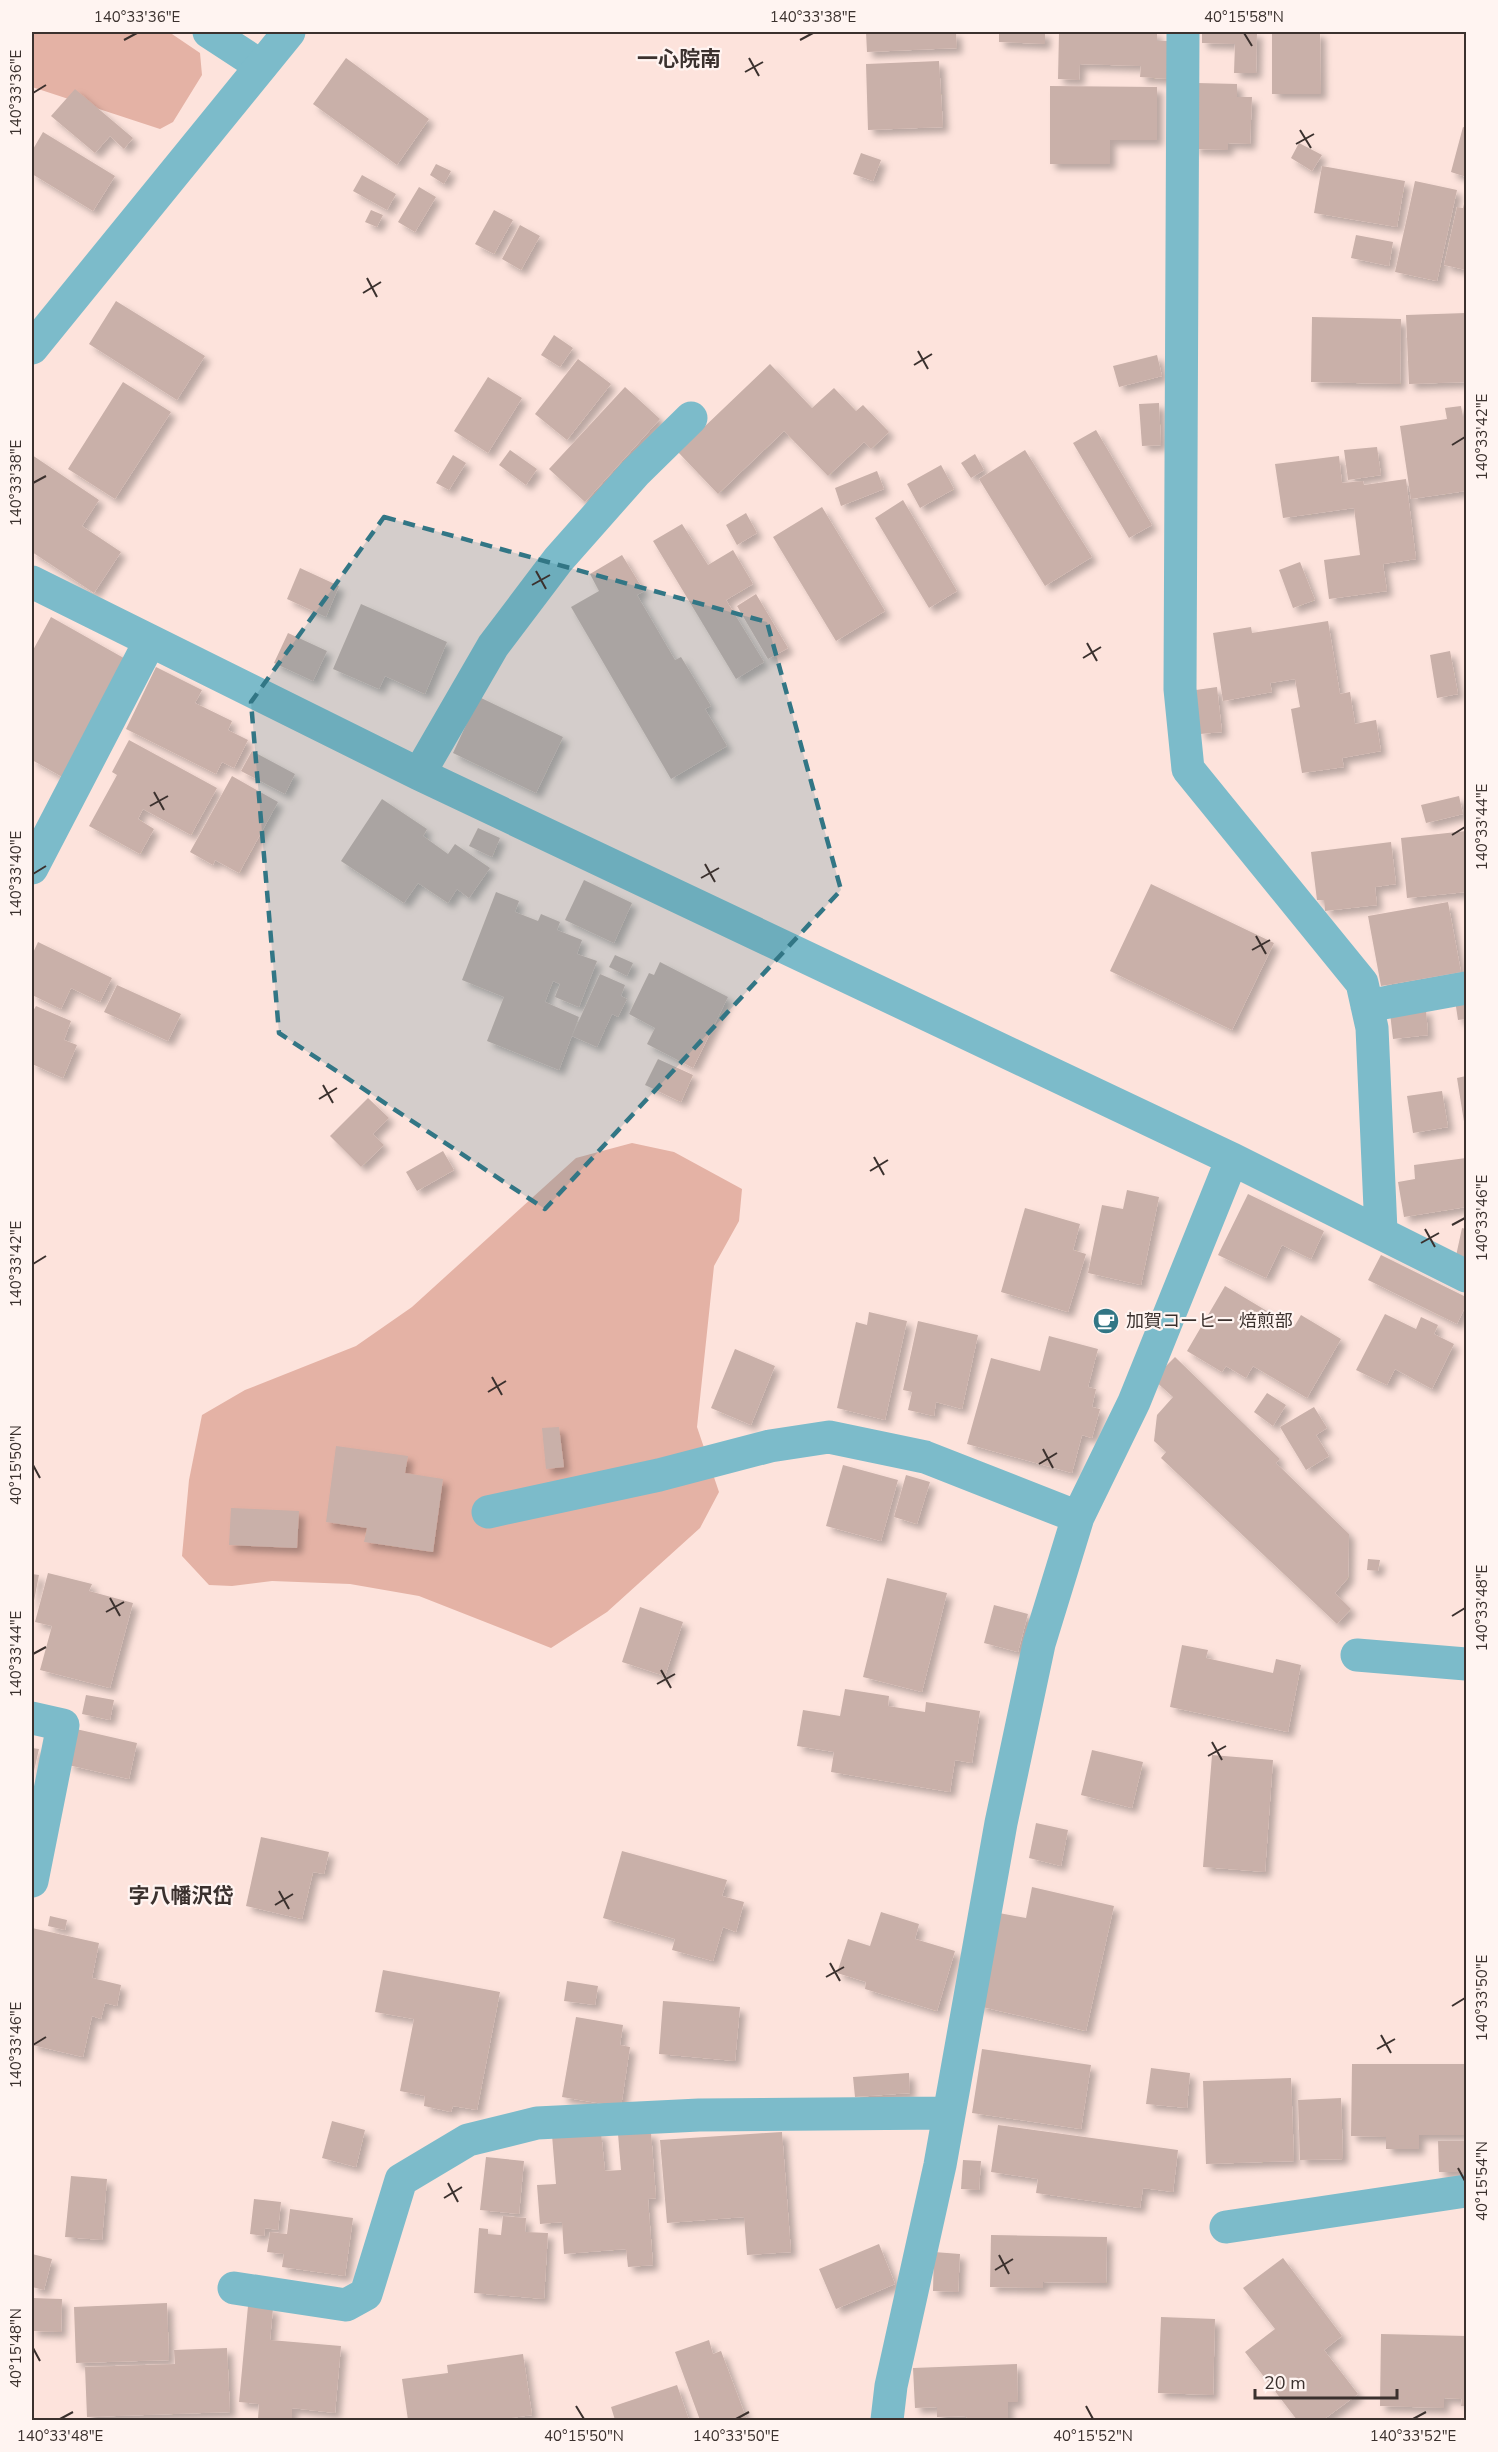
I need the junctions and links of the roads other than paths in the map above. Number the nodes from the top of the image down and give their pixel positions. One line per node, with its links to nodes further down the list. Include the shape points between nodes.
1 (209, 32): 4 (street)
2 (289, 32): 4 (street)
3 (1183, 32): 12 (street, via 1180,689 1188,769 1362,983)
4 (261, 66): 5 (street)
5 (32, 348)
6 (692, 418): 9 (street, via 635,473 558,560 493,646)
7 (32, 582): 8 (street)
8 (150, 641): 9 (street); 10 (street)
9 (419, 774): 13 (street)
10 (32, 868)
11 (1467, 988): 12 (street)
12 (1367, 1006): 14 (street, via 1372,1028)
13 (1232, 1159): 14 (street); 17 (street, via 1134,1402)
14 (1381, 1231): 15 (street)
15 (1467, 1276)
16 (488, 1512): 17 (street, via 770,1446 829,1437 925,1457)
17 (1078, 1517): 22 (street, via 1039,1644 1001,1822)
18 (1357, 1655): 19 (street)
19 (1467, 1664)
20 (32, 1718): 21 (street, via 63,1725)
21 (32, 1881)
22 (949, 2113): 25 (street, via 699,2115 537,2123 468,2140 401,2180 366,2294 346,2305); 26 (street)
23 (1467, 2191): 24 (street)
24 (1226, 2227)
25 (234, 2288)
26 (887, 2421)

